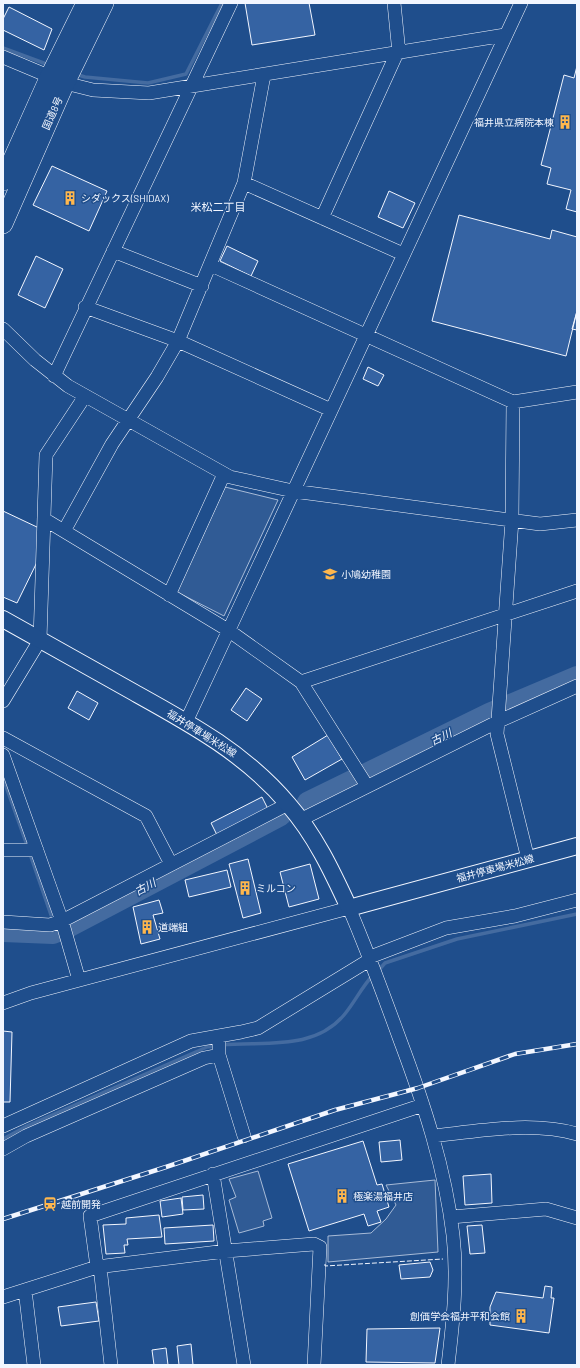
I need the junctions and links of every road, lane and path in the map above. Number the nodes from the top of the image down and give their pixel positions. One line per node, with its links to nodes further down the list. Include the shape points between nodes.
1 (86, 3): 10 (highway, 国道8号)
2 (104, 3): 10 (highway, 国道8号)
3 (231, 3): 11 (street)
4 (394, 3): 7 (street)
5 (521, 3): 6 (street)
6 (505, 35): 7 (street); 17 (street)
7 (398, 53): 9 (street); 14 (street)
8 (3, 57): 10 (street)
9 (264, 75): 11 (street); 13 (street)
10 (58, 80): 11 (street, via 93,90 149,93); 12 (highway, 国道8号); 15 (highway, 国道8号)
11 (191, 86): 16 (street)
12 (3, 181)
13 (244, 183): 14 (street); 18 (street)
14 (322, 218): 17 (street)
15 (3, 224)
16 (112, 251): 19 (street); 20 (street)
17 (403, 254): 22 (street)
18 (211, 265): 19 (street); 22 (street)
19 (202, 286): 23 (street)
20 (85, 308): 23 (street); 24 (street)
21 (3, 329): 24 (street)
22 (365, 335): 27 (street); 28 (street)
23 (178, 341): 28 (street); 29 (street)
24 (54, 376): 26 (street)
25 (577, 392): 27 (street)
26 (85, 396): 29 (street); 32 (street, via 46,455)
27 (513, 402): 33 (street)
28 (331, 410): 31 (street)
29 (128, 420): 30 (street); 35 (street)
30 (224, 474): 31 (street); 37 (street)
31 (293, 491): 33 (street); 40 (street)
32 (44, 519): 35 (street); 41 (street)
33 (512, 520): 34 (street, via 540,524); 38 (street)
34 (577, 520)
35 (64, 531): 37 (street)
36 (577, 591): 38 (street)
37 (169, 595): 40 (street)
38 (504, 614): 42 (street); 46 (street)
39 (3, 619): 41 (main road, 福井停車場米松線)
40 (228, 630): 42 (street); 45 (street)
41 (40, 640): 44 (street); 45 (main road, 福井停車場米松線)
42 (301, 682): 49 (street)
43 (577, 686): 46 (street)
44 (3, 701)
45 (186, 722): 50 (main road, 福井停車場米松線, via 236,754 266,780)
46 (497, 722): 49 (street); 55 (street, via 497,734)
47 (3, 738): 56 (street, via 146,816)
48 (3, 756): 54 (street)
49 (367, 786): 51 (street)
50 (288, 804): 51 (main road, 福井停車場米松線); 56 (street)
51 (300, 820): 58 (main road, 福井停車場米松線, via 329,864)
52 (577, 846): 55 (main road, 福井停車場米松線)
53 (3, 850): 54 (street)
54 (37, 850): 59 (street)
55 (528, 859): 58 (main road, 福井停車場米松線)
56 (171, 864): 59 (street)
57 (577, 900): 61 (street, via 515,916 446,928)
58 (349, 908): 61 (street); 62 (street)
59 (62, 920): 60 (street, via 50,925); 62 (street)
60 (3, 922)
61 (370, 958): 64 (street, via 258,1028); 66 (street)
62 (79, 980): 63 (street)
63 (3, 1003)
64 (219, 1036): 65 (street); 67 (street, via 191,1041)
65 (219, 1055): 69 (street); 71 (street, via 204,1058 26,1136)
66 (423, 1105): 70 (street); 72 (street)
67 (3, 1126)
68 (577, 1134): 70 (street, via 563,1130 505,1128)
69 (244, 1136)
70 (433, 1136): 73 (street)
71 (3, 1149)
72 (213, 1174): 75 (street); 76 (street, via 90,1216)
73 (451, 1216): 74 (street, via 546,1209); 83 (street, via 456,1290)
74 (577, 1218)
75 (226, 1251): 76 (street); 81 (street); 82 (street, via 314,1244 320,1248)
76 (99, 1267): 77 (street); 80 (street)
77 (25, 1290): 78 (street); 79 (street)
78 (3, 1297)
79 (34, 1365)
80 (111, 1365)
81 (244, 1365)
82 (314, 1365)
83 (448, 1365)

